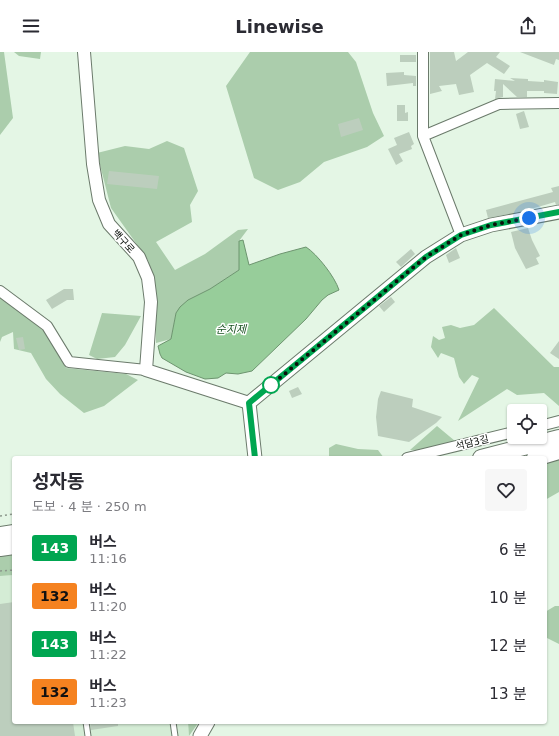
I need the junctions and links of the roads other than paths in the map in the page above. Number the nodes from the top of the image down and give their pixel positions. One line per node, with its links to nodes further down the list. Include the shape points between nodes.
1 (84, 52): 8 (street, 백구로, via 93,164 99,200 109,224 139,257 148,278 151,302)
2 (423, 52): 4 (street)
3 (559, 103): 4 (street, via 500,104)
4 (423, 136): 6 (street)
5 (559, 212): 6 (main road, via 491,225)
6 (461, 235): 9 (main road, via 426,257)
7 (0, 290): 8 (street, via 46,326 69,362)
8 (146, 370): 9 (street)
9 (249, 403): 15 (main road)
10 (559, 421): 11 (street)
11 (547, 424)
12 (507, 434): 16 (street, 석담3길)
13 (559, 438): 17 (highway)
14 (559, 451): 18 (highway)
15 (255, 456)
16 (415, 456)
17 (489, 456)
18 (542, 456)
19 (12, 533): 20 (highway)
20 (0, 535)
21 (12, 546): 22 (highway)
22 (0, 548)
23 (86, 724): 26 (lane)
24 (173, 724): 27 (lane)
25 (207, 724): 28 (main road)
26 (88, 736)
27 (175, 736)
28 (200, 736)

